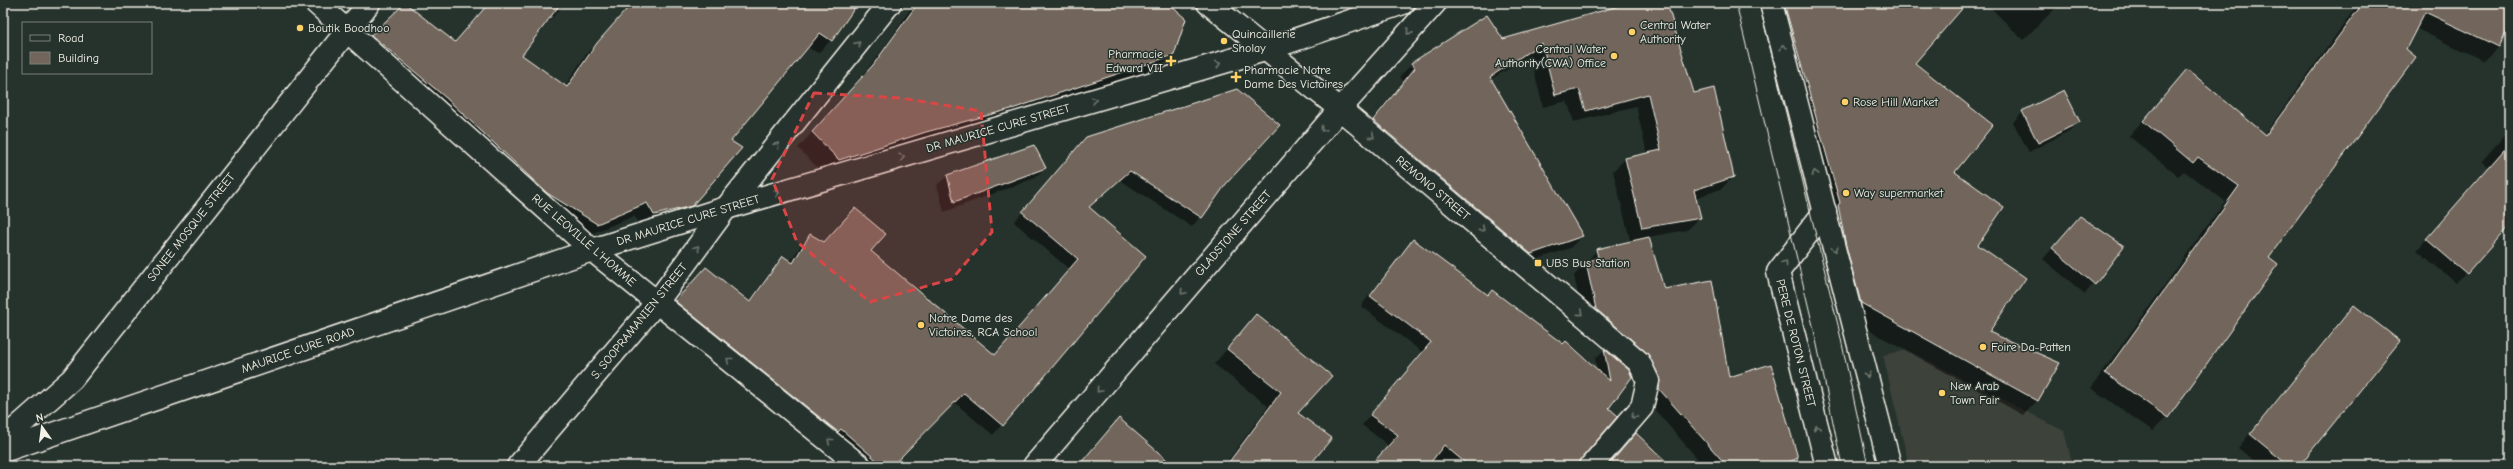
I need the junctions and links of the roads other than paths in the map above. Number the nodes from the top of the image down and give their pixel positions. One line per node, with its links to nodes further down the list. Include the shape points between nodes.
1 (316, 3): 8 (street, RUE LEOVILLE L'HOMME)
2 (369, 3): 8 (street, SONEE MOSQUE STREET)
3 (890, 3): 11 (street, S. SOOPRAMANIEN STREET, one-way to 3)
4 (1208, 3): 9 (street, REMONO STREET)
5 (1403, 3): 9 (street, DR MAURICE CURE STREET)
6 (1435, 3): 10 (street, GLADSTONE STREET, one-way to 10)
7 (1771, 3): 12 (street, one-way to 7)
8 (346, 30): 13 (street, RUE LEOVILLE L'HOMME); 15 (street, SONEE MOSQUE STREET, via 72,379)
9 (1265, 50): 10 (street, REMONO STREET); 11 (street, DR MAURICE CURE STREET, one-way to 9)
10 (1340, 109): 19 (street, GLADSTONE STREET, one-way to 19); 20 (street, REMONO STREET, one-way to 20, via 1640,362 1648,381 1642,407)
11 (726, 208): 13 (street, DR MAURICE CURE STREET); 14 (street, S. SOOPRAMANIEN STREET, one-way to 11)
12 (1825, 211): 21 (street, PERE DE ROTON STREET, one-way to 12, via 1778,272); 22 (street, one-way to 22)
13 (592, 250): 14 (street, RUE LEOVILLE L'HOMME); 16 (street, MAURICE CURE ROAD)
14 (657, 302): 17 (street, S. SOOPRAMANIEN STREET); 18 (street, RUE LEOVILLE L'HOMME, one-way to 14)
15 (3, 440)
16 (3, 451)
17 (518, 466)
18 (860, 466)
19 (1034, 466)
20 (1591, 466)
21 (1826, 466)
22 (1890, 466)

